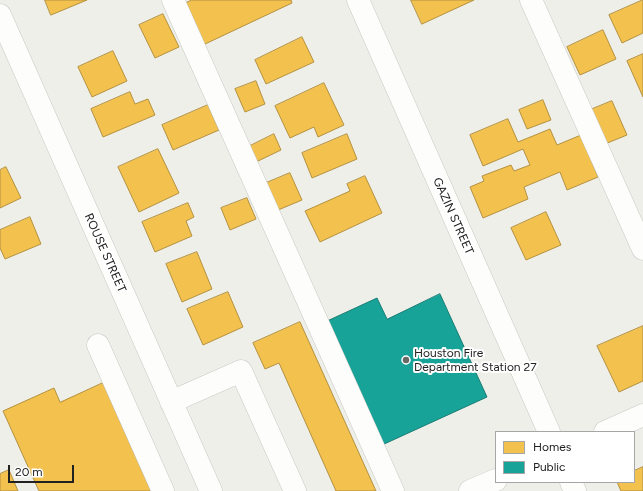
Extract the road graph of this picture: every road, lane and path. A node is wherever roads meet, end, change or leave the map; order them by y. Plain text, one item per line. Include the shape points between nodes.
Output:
1 (173, 0) edge
2 (358, 0) edge
3 (531, 0) edge
4 (0, 15) edge
5 (643, 249) edge
6 (98, 346) dead end
7 (171, 402) junction
8 (643, 415) edge
9 (548, 431) edge
10 (607, 431) edge
11 (495, 480) edge
12 (163, 491) edge
13 (211, 491) edge
14 (295, 491) edge
15 (392, 491) edge
16 (470, 491) edge

1 - 15 street
2 - 9 street, GAZIN STREET
3 - 5 street
4 - 7 street, ROUSE STREET
6 - 12 street
7 - 13 street, ROUSE STREET
7 - 14 street via 241,371
8 - 10 street
11 - 16 street

